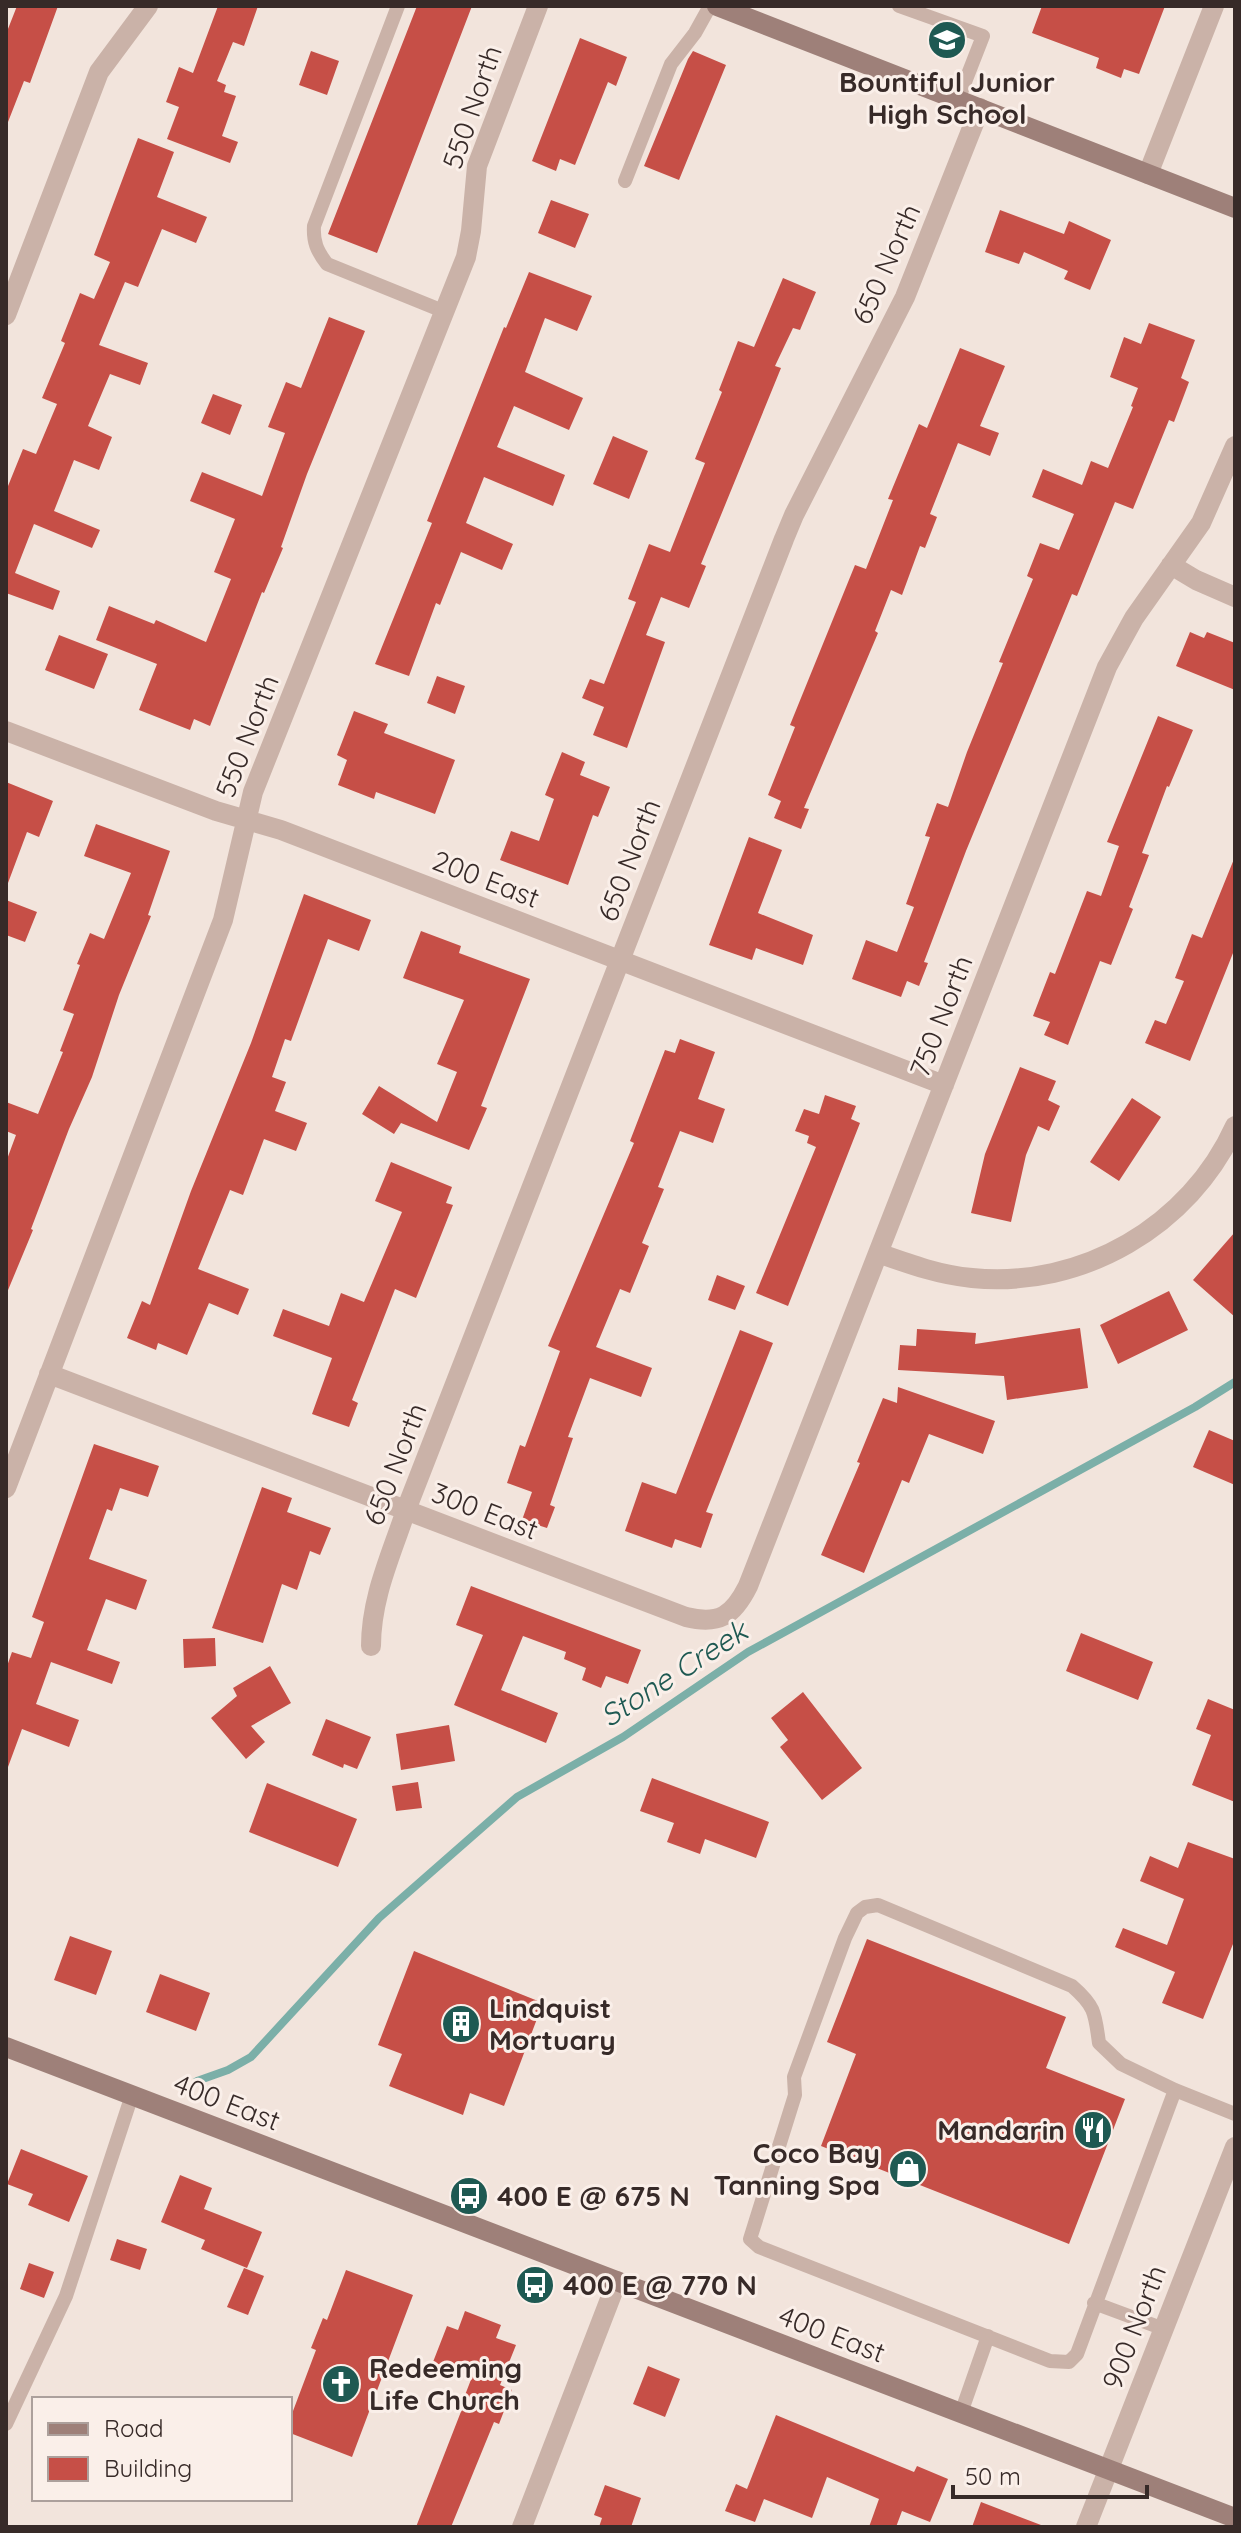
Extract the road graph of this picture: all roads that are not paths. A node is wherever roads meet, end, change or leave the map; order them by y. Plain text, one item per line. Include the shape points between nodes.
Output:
1 (148, 6) edge
2 (398, 6) edge
3 (538, 6) edge
4 (710, 6) edge
5 (717, 6) edge
6 (899, 6) edge
7 (1214, 6) edge
8 (958, 100) junction
9 (980, 108) junction
10 (1148, 174) junction
11 (625, 181) dead end
12 (1235, 208) edge
13 (443, 311) junction
14 (6, 315) edge
15 (1235, 446) edge
16 (1171, 565) junction
17 (1235, 597) edge
18 (6, 731) edge
19 (245, 820) junction
20 (620, 960) junction
21 (944, 1085) junction
22 (1235, 1126) edge
23 (878, 1253) junction
24 (49, 1374) junction
25 (6, 1488) edge
26 (406, 1510) junction
27 (723, 1617) joint
28 (371, 1646) dead end
29 (6, 2047) edge
30 (1175, 2090) junction
31 (132, 2095) junction
32 (1235, 2114) edge
33 (1233, 2159) edge
34 (617, 2281) junction
35 (1094, 2303) junction
36 (1164, 2329) junction
37 (988, 2336) junction
38 (961, 2413) junction
39 (6, 2424) edge
40 (1108, 2469) junction
41 (1235, 2518) edge
42 (522, 2527) edge
43 (1086, 2527) edge

1 - 14 street via 93,85
2 - 13 lane via 313,238 327,264
3 - 13 street, 550 North via 477,166 470,244
4 - 11 lane via 671,64
5 - 8 main road
6 - 8 lane via 983,36
7 - 10 street
8 - 9 main road
9 - 10 main road
9 - 20 street, 650 North via 905,297 794,515
10 - 12 main road
13 - 19 street, 550 North
15 - 16 street, 750 North via 1207,510
16 - 17 street
16 - 21 street, 750 North via 1107,667
18 - 19 street, 200 East
19 - 20 street, 200 East
19 - 24 street, 550 North via 223,920
20 - 21 street, 200 East
20 - 26 street, 650 North
21 - 23 street, 750 North
22 - 23 street via 1217,1160 1183,1203 1141,1236 1090,1262 1007,1280 941,1274
23 - 27 street, 750 North via 748,1586
24 - 25 street, 550 North
24 - 26 street, 300 East
26 - 27 street, 300 East via 686,1617
26 - 28 street, 650 North via 378,1589
29 - 31 main road, 400 East
30 - 32 lane
30 - 35 lane
30 - 37 lane via 1121,2064 1099,2043 1089,2001 1072,1986 878,1905 857,1913 794,2077 795,2095 750,2239 759,2247
31 - 34 main road, 400 East
31 - 39 lane via 66,2296
33 - 36 street, 900 North
34 - 38 main road, 400 East
34 - 42 street
35 - 36 lane
35 - 37 lane via 1077,2354 1069,2362 1050,2361
36 - 40 street, 900 North
37 - 38 lane
38 - 40 main road, 400 East
40 - 41 main road, 400 East
40 - 43 street, 900 North

